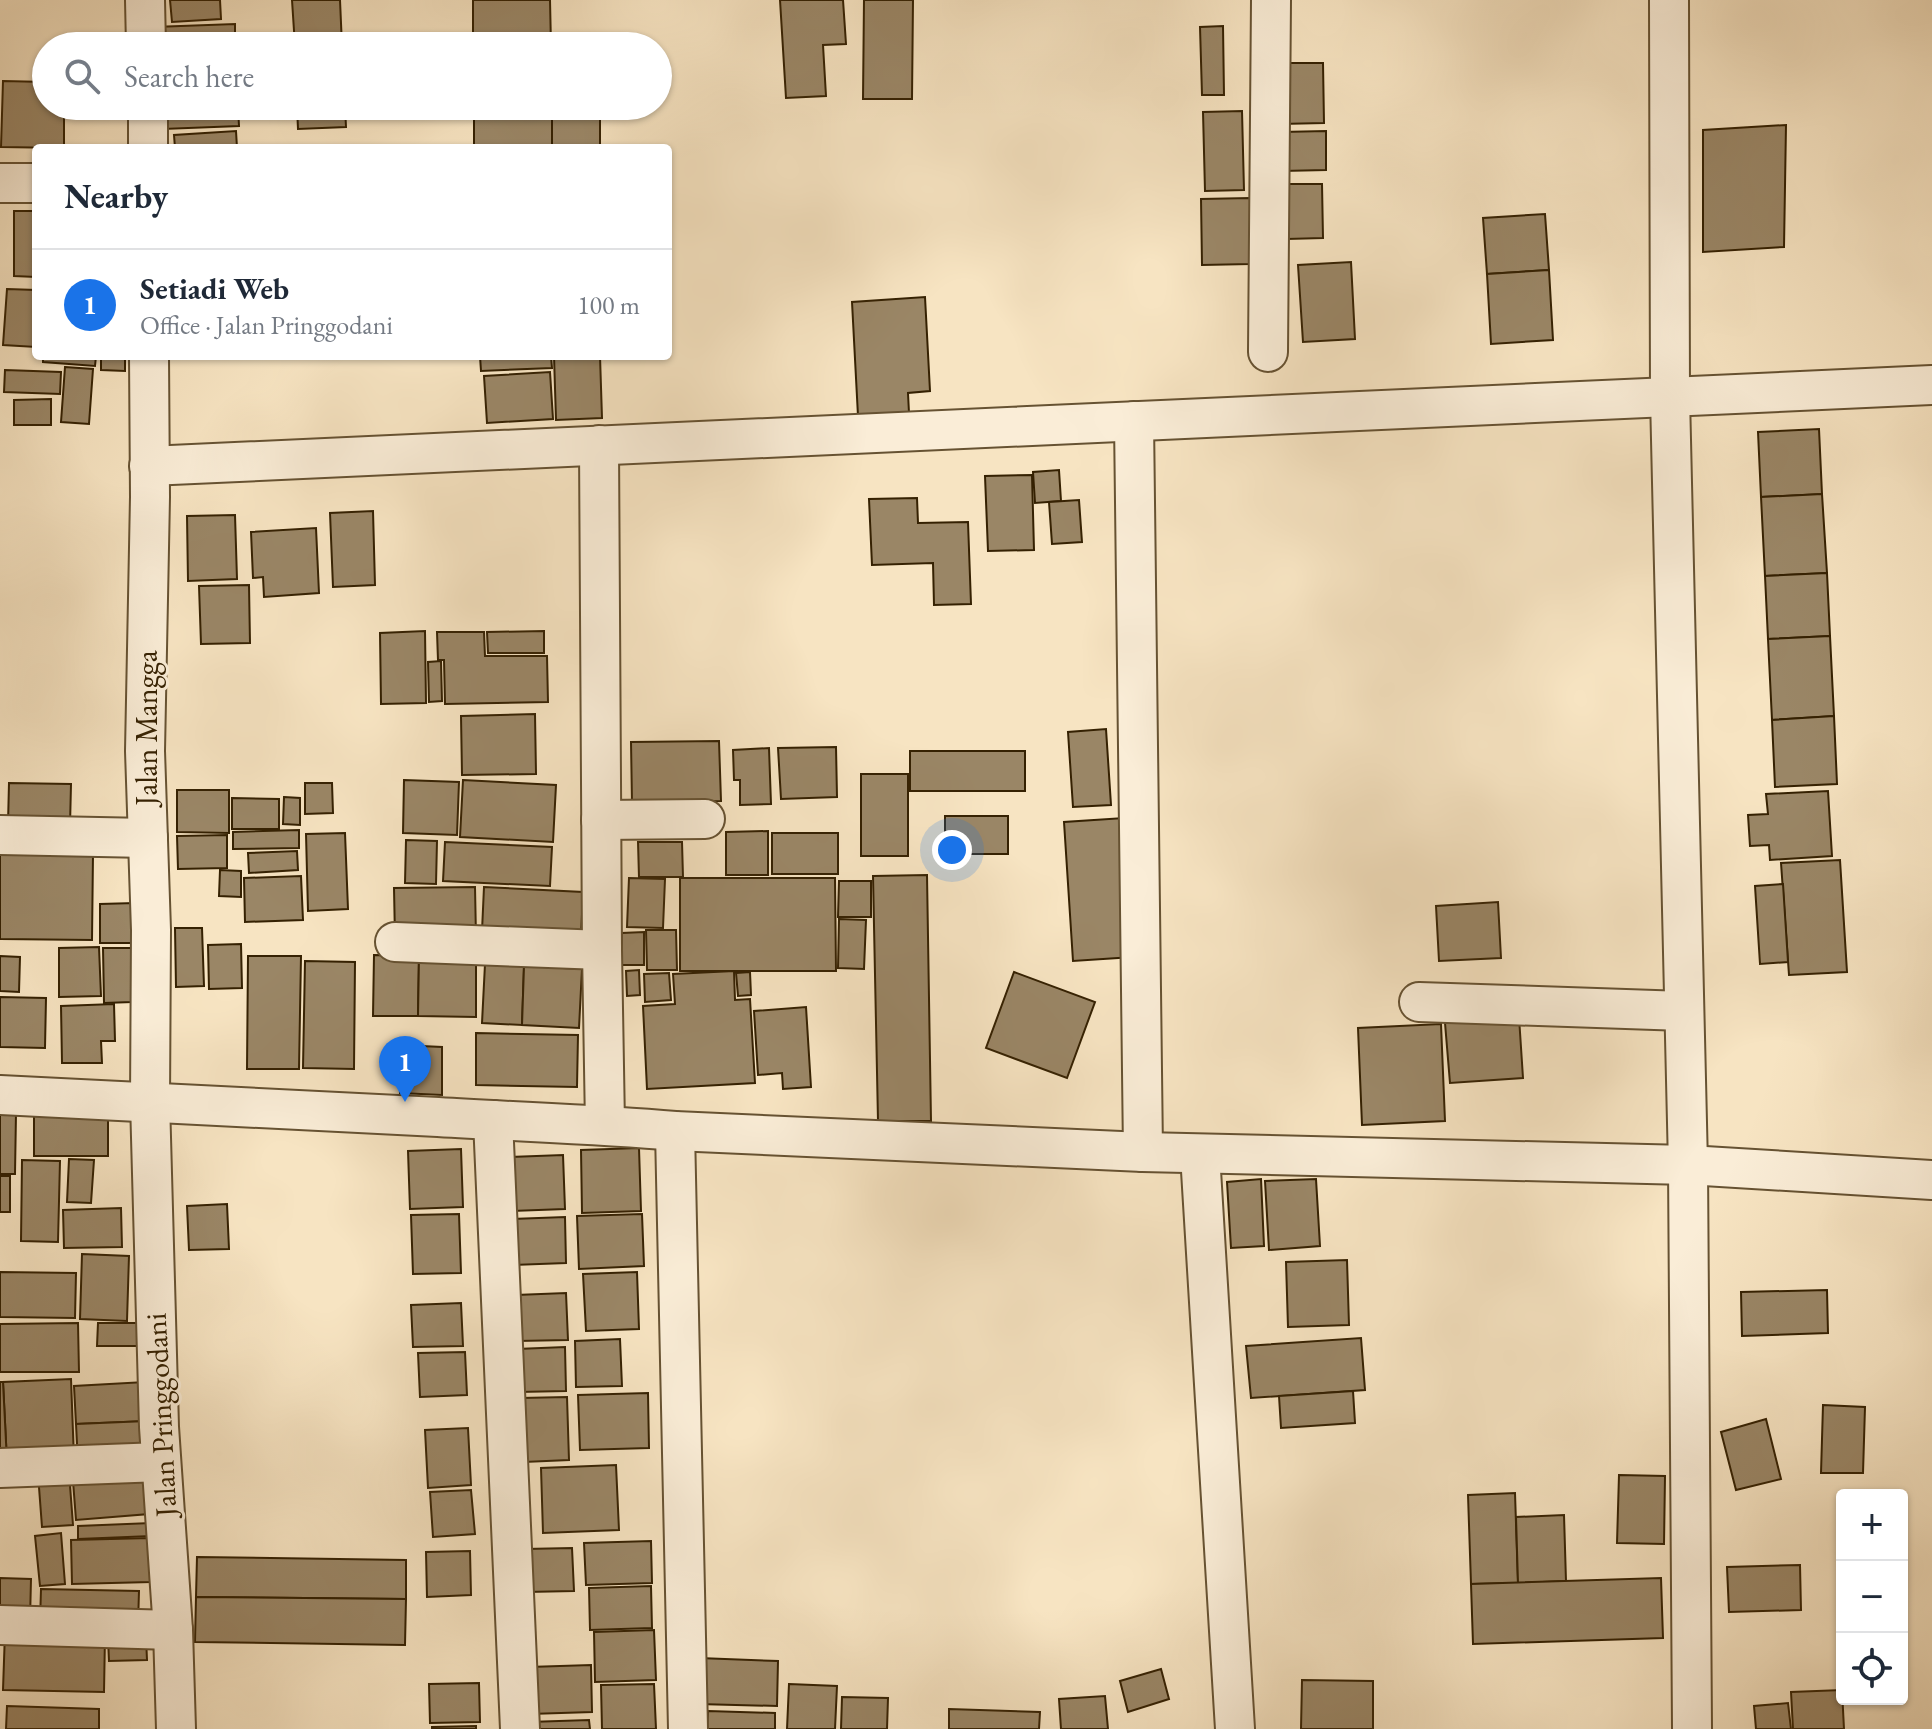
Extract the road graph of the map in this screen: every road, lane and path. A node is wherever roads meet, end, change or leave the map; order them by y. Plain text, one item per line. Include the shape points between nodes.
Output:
1 (145, 0) edge
2 (1271, 0) edge
3 (1669, 0) edge
4 (146, 32) edge
5 (148, 120) edge
6 (148, 144) edge
7 (0, 183) edge
8 (32, 183) edge
9 (1268, 352) dead end
10 (149, 360) edge
11 (1932, 385) edge
12 (1670, 397) junction
13 (1134, 421) junction
14 (599, 445) junction
15 (149, 466) junction
16 (705, 819) dead end
17 (601, 820) junction
18 (0, 835) edge
19 (148, 838) junction
20 (395, 942) dead end
21 (602, 950) junction
22 (1419, 1002) dead end
23 (1684, 1011) junction
24 (0, 1095) edge
25 (150, 1101) junction
26 (493, 1120) junction
27 (605, 1125) junction
28 (675, 1131) junction
29 (1143, 1152) junction
30 (1200, 1154) junction
31 (1688, 1165) junction
32 (1932, 1180) edge
33 (161, 1462) junction
34 (0, 1468) edge
35 (0, 1625) edge
36 (173, 1630) junction
37 (176, 1729) edge
38 (520, 1729) edge
39 (688, 1729) edge
40 (1235, 1729) edge
41 (1692, 1729) edge

1 - 4 street
2 - 9 street
3 - 12 street
5 - 6 street
7 - 8 street
10 - 15 street, Jalan Mangga
11 - 12 street
12 - 13 street
12 - 23 street
13 - 14 street
13 - 29 street
14 - 15 street
14 - 17 street
15 - 19 street, Jalan Mangga
16 - 17 street
17 - 21 street
18 - 19 street
19 - 25 street, Jalan Mangga
20 - 21 street
21 - 27 street
22 - 23 street
23 - 31 street
24 - 25 street
25 - 26 street
25 - 33 street, Jalan Pringgodani
26 - 27 street
26 - 38 street
27 - 28 street
28 - 29 street
28 - 39 street
29 - 30 street
30 - 31 street
30 - 40 street
31 - 32 street
31 - 41 street
33 - 34 street
33 - 36 street, Jalan Pringgodani
35 - 36 street
36 - 37 street, Jalan Pringgodani

